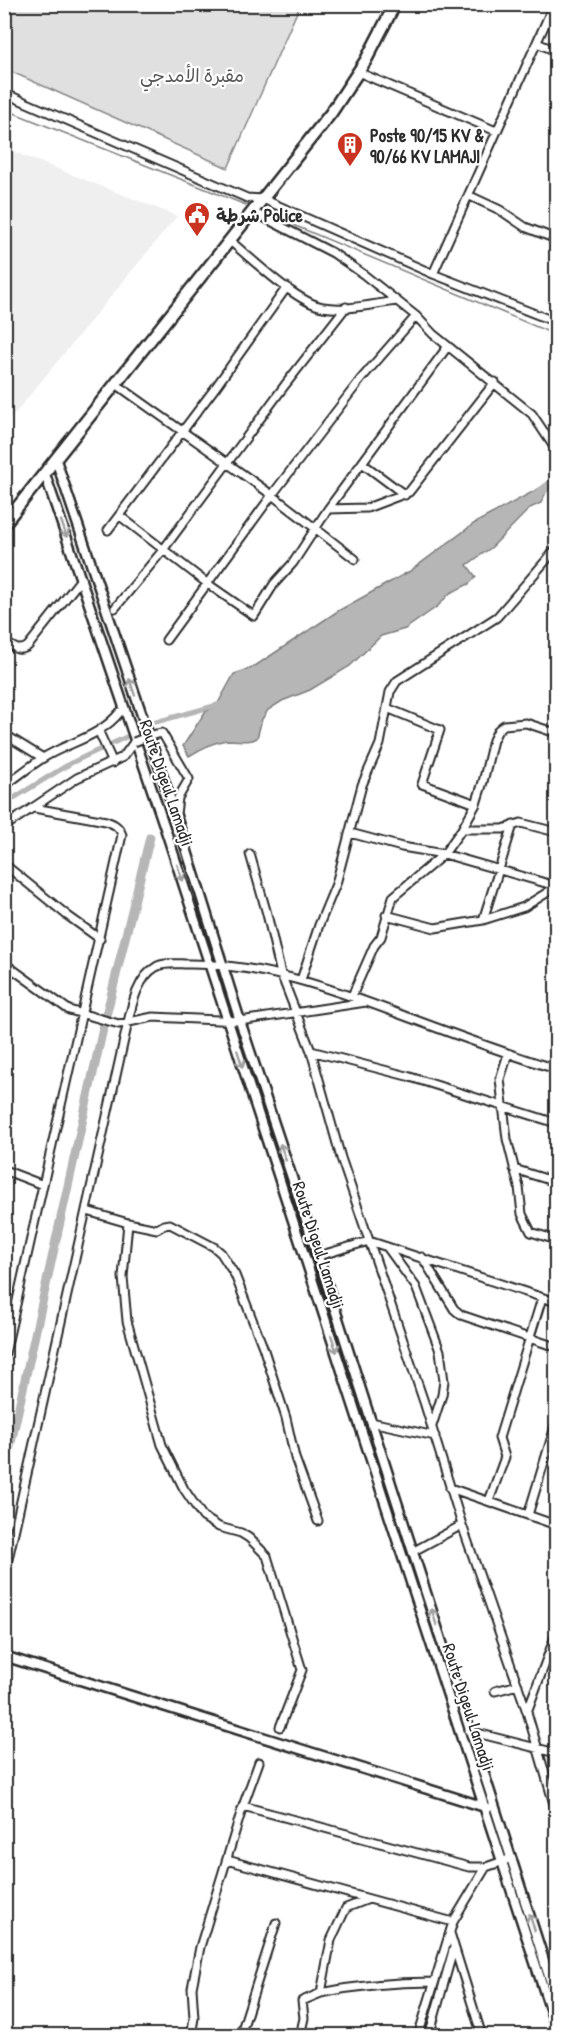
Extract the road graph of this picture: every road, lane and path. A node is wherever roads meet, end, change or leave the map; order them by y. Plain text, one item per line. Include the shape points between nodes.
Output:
1 (395, 4) edge
2 (554, 4) edge
3 (537, 43) junction
4 (556, 51) edge
5 (357, 72) junction
6 (4, 93) edge
7 (496, 131) junction
8 (470, 195) junction
9 (263, 200) junction
10 (253, 212) junction
11 (229, 240) junction
12 (556, 240) edge
13 (433, 274) junction
14 (287, 287) junction
15 (397, 301) junction
16 (346, 308) junction
17 (416, 316) junction
18 (556, 322) edge
19 (448, 346) junction
20 (495, 382) junction
21 (117, 384) junction
22 (182, 431) junction
23 (556, 450) edge
24 (56, 460) junction
25 (362, 463) junction
26 (227, 464) junction
27 (45, 474) junction
28 (272, 495) junction
29 (405, 495) junction
30 (328, 509) junction
31 (120, 516) junction
32 (4, 524) edge
33 (315, 528) junction
34 (108, 530) dead end
35 (556, 549) edge
36 (163, 550) junction
37 (355, 559) dead end
38 (81, 579) junction
39 (208, 584) junction
40 (115, 608) dead end
41 (166, 640) dead end
42 (4, 641) edge
43 (387, 708) junction
44 (120, 712) dead end
45 (99, 732) junction
46 (556, 733) edge
47 (4, 734) edge
48 (43, 758) junction
49 (113, 763) junction
50 (4, 786) edge
51 (476, 804) junction
52 (34, 808) junction
53 (176, 816) junction
54 (513, 825) junction
55 (4, 827) edge
56 (462, 829) junction
57 (556, 832) edge
58 (350, 833) junction
59 (250, 854) dead end
60 (444, 854) junction
61 (4, 864) edge
62 (500, 870) junction
63 (556, 887) edge
64 (386, 915) junction
65 (483, 920) junction
66 (100, 939) junction
67 (4, 963) edge
68 (210, 964) junction
69 (222, 964) junction
70 (281, 974) junction
71 (301, 980) junction
72 (352, 996) junction
73 (368, 1002) junction
74 (298, 1014) junction
75 (82, 1015) junction
76 (228, 1021) junction
77 (128, 1022) junction
78 (240, 1022) junction
79 (311, 1051) junction
80 (508, 1054) junction
81 (556, 1069) edge
82 (503, 1107) junction
83 (556, 1123) edge
84 (514, 1169) junction
85 (4, 1170) edge
86 (556, 1182) edge
87 (42, 1185) junction
88 (87, 1211) junction
89 (128, 1223) junction
90 (556, 1240) edge
91 (369, 1241) junction
92 (387, 1247) junction
93 (318, 1256) junction
94 (422, 1257) junction
95 (542, 1298) junction
96 (556, 1302) edge
97 (530, 1338) junction
98 (556, 1347) edge
99 (4, 1358) edge
100 (371, 1422) junction
101 (556, 1423) edge
102 (432, 1427) junction
103 (435, 1436) junction
104 (450, 1488) junction
105 (489, 1501) junction
106 (528, 1515) junction
107 (318, 1521) dead end
108 (462, 1525) junction
109 (556, 1525) edge
110 (414, 1551) junction
111 (4, 1577) edge
112 (556, 1634) edge
113 (4, 1656) edge
114 (518, 1685) junction
115 (495, 1691) dead end
116 (527, 1712) junction
117 (280, 1727) dead end
118 (470, 1731) junction
119 (536, 1746) junction
120 (556, 1753) edge
121 (260, 1762) dead end
122 (243, 1806) junction
123 (485, 1807) junction
124 (497, 1811) junction
125 (556, 1811) edge
126 (512, 1858) junction
127 (227, 1860) junction
128 (502, 1862) junction
129 (486, 1867) junction
130 (369, 1899) junction
131 (453, 1922) junction
132 (276, 1923) dead end
133 (450, 1933) junction
134 (454, 1947) junction
135 (434, 1982) junction
136 (321, 1993) junction
137 (556, 1998) edge
138 (556, 2027) edge
139 (191, 2036) edge
140 (240, 2036) edge
141 (300, 2036) edge
142 (418, 2036) edge
143 (429, 2036) edge
144 (482, 2036) edge

1 - 5 highway
2 - 3 street
3 - 4 street
3 - 7 street
5 - 7 street
5 - 9 highway via 331,113
6 - 9 street via 246,198
7 - 8 street
8 - 12 street
8 - 13 street
9 - 10 highway
9 - 13 street
10 - 11 highway
10 - 15 street via 333,253
11 - 14 street
11 - 21 highway
13 - 18 street
14 - 16 street via 313,304
14 - 22 street
15 - 16 street
15 - 17 street
16 - 26 street
17 - 19 street
17 - 28 street via 361,379
19 - 20 street
19 - 25 street
20 - 23 street via 534,416
20 - 29 street
21 - 22 street
21 - 24 highway
22 - 26 street
22 - 31 street
24 - 27 highway
53 -> 24 main road, Route Digeul Lamadji
25 - 29 street
25 - 30 street
26 - 28 street
26 - 36 street
27 - 32 highway
27 -> 38 main road, Route Digeul Lamadji
28 - 33 street
28 - 39 street
29 - 30 street via 367,508
30 - 33 street
31 - 34 street
31 - 36 street
33 - 37 street
33 - 39 street via 254,616
35 - 43 street via 497,617 397,681
36 - 39 street
36 - 40 street
38 - 42 street via 24,650
38 -> 68 main road, Route Digeul Lamadji
39 - 41 street
43 - 51 street via 440,730 422,784
43 - 58 street via 380,744 362,785
44 - 45 street
45 - 48 street
45 - 49 street
46 - 51 street via 526,723 501,727 493,740
47 - 48 street
48 - 50 street
49 - 52 street via 77,778
49 - 53 street, bridge via 134,742 162,733 189,779 178,798
51 - 56 street
52 - 55 street
52 - 66 street via 93,817 120,829 122,843
53 - 69 main road, Route Digeul Lamadji
54 - 56 street via 503,829
54 - 57 street via 521,823
54 - 62 street
56 - 60 street
58 - 60 street
58 - 71 street
59 - 70 street
60 - 62 street
60 - 64 street via 393,897
61 - 66 street
62 - 63 street
62 - 65 street
63 - 65 street via 524,908
64 - 65 street via 435,928
64 - 72 street via 381,937
66 - 75 street
67 - 75 street via 53,1000
68 - 69 street
68 - 76 main road, Route Digeul Lamadji
68 - 77 street via 158,965 142,983
69 - 70 street
69 - 78 main road, Route Digeul Lamadji
70 - 71 street
70 - 74 street
71 - 72 street
72 - 73 street
73 - 74 street
73 - 80 street
74 - 78 street
74 - 79 street
75 - 77 street via 111,1023
75 - 87 street
76 - 77 street via 153,1017
76 - 78 street
76 -> 123 main road, Route Digeul Lamadji
77 - 88 street
93 -> 78 main road, Route Digeul Lamadji
79 - 82 street
79 - 91 street
80 - 81 street
80 - 82 street via 500,1079
82 - 83 street
82 - 84 street
84 - 86 street
84 - 90 street via 528,1228
85 - 87 street
87 - 99 street
88 - 89 street
88 - 111 street
89 - 107 street via 157,1229 170,1224 214,1247 229,1264 260,1337
89 - 117 street via 123,1277 127,1321 162,1445 184,1490 203,1517 219,1527 241,1533 267,1556 302,1670
91 - 92 street
91 - 93 street
91 - 102 street
92 - 94 street
92 - 102 street via 416,1287 440,1351 444,1382
93 - 100 main road, Route Digeul Lamadji
94 - 95 street
94 - 97 street via 461,1315
95 - 96 street
95 - 97 street
97 - 98 street
97 - 105 street via 499,1435 505,1457
100 - 103 street
100 - 110 main road, Route Digeul Lamadji
101 - 106 street
102 - 103 street
103 - 104 street
104 - 105 street
104 - 108 street
105 - 106 street
106 - 109 street
108 - 110 street
108 - 114 street
118 -> 110 main road, Route Digeul Lamadji
112 - 116 street
113 - 123 main road
114 - 115 street
114 - 116 street
116 - 119 street
118 - 119 street
118 - 124 main road, Route Digeul Lamadji
119 - 120 street
119 - 125 street
121 - 122 street
122 - 127 street
122 - 129 street via 469,1867
123 - 124 main road
123 - 128 main road, Route Digeul Lamadji
124 - 126 main road, Route Digeul Lamadji
126 - 128 street
137 -> 126 main road, Route Digeul Lamadji
127 - 130 street
127 - 139 street via 198,1957 192,1988
128 - 129 street
128 - 138 main road, Route Digeul Lamadji
129 - 131 street
130 - 131 street
130 - 136 street via 346,1908 331,1940
131 - 133 street
132 - 140 street
133 - 134 street
133 - 135 street
134 - 143 street
134 - 144 street
135 - 136 street via 393,1982
135 - 142 street
136 - 141 street via 302,2001

